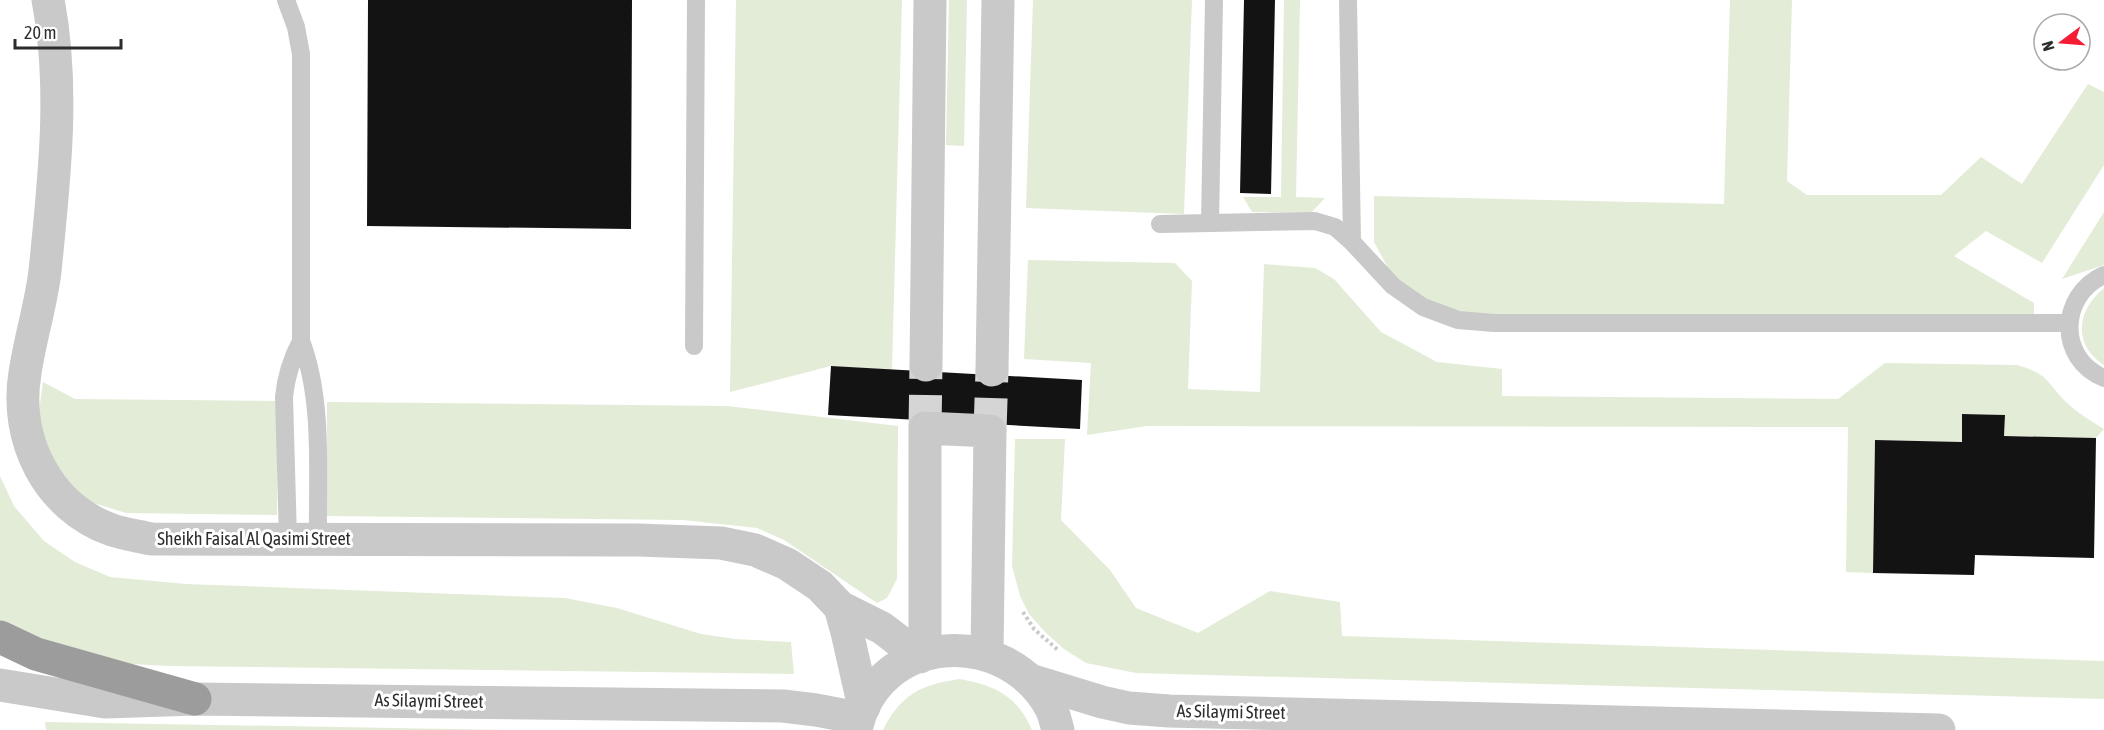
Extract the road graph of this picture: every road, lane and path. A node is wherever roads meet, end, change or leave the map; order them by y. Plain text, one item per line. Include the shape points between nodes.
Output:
1 (48, 0) edge
2 (286, 0) edge
3 (696, 0) edge
4 (930, 0) edge
5 (998, 0) edge
6 (1214, 0) edge
7 (1348, 0) edge
8 (1210, 223) junction
9 (1160, 224) dead end
10 (1352, 242) junction
11 (2104, 275) edge
12 (2069, 323) junction
13 (301, 341) junction
14 (694, 346) dead end
15 (927, 365) tunnel mouth
16 (992, 370) tunnel mouth
17 (2104, 378) edge
18 (303, 539) junction
19 (840, 608) junction
20 (1020, 608) dead end
21 (0, 637) edge
22 (987, 654) junction
23 (922, 656) junction
24 (1066, 656) dead end
25 (1030, 680) junction
26 (0, 685) edge
27 (195, 699) junction
28 (859, 719) edge
29 (1058, 730) edge
30 (1939, 730) edge

1 - 18 street, Sheikh Faisal Al Qasimi Street via 54,31 57,94 51,204 44,277 24,376 23,415 30,448 42,476 81,514 111,530 151,538
2 - 13 lane via 301,54
3 - 14 lane
4 - 15 street
5 - 16 street
6 - 8 lane
7 - 10 lane
8 - 9 lane
8 - 10 lane via 1315,221 1335,227
10 - 12 lane via 1393,286 1423,307 1458,320
11 - 12 lane via 2082,291
12 - 17 lane via 2076,353 2085,366
13 - 18 lane via 316,399
13 - 18 lane via 286,376 284,397
18 - 19 street, Sheikh Faisal Al Qasimi Street via 721,543 755,550 787,564 820,586
19 - 23 street, Sheikh Faisal Al Qasimi Street via 882,628
19 - 28 street, Sheikh Faisal Al Qasimi Street via 849,640
20 - 24 path via 1034,629
21 - 27 highway via 36,654
22 - 23 street via 945,650
22 - 23 street via 990,431 925,428
22 - 25 street via 1010,664
23 - 28 street via 888,675 873,691
25 - 29 street via 1052,709
25 - 30 street, As Silaymi Street via 1128,708 1169,711
26 - 27 street, As Silaymi Street via 105,702
27 - 28 street, As Silaymi Street via 783,706

